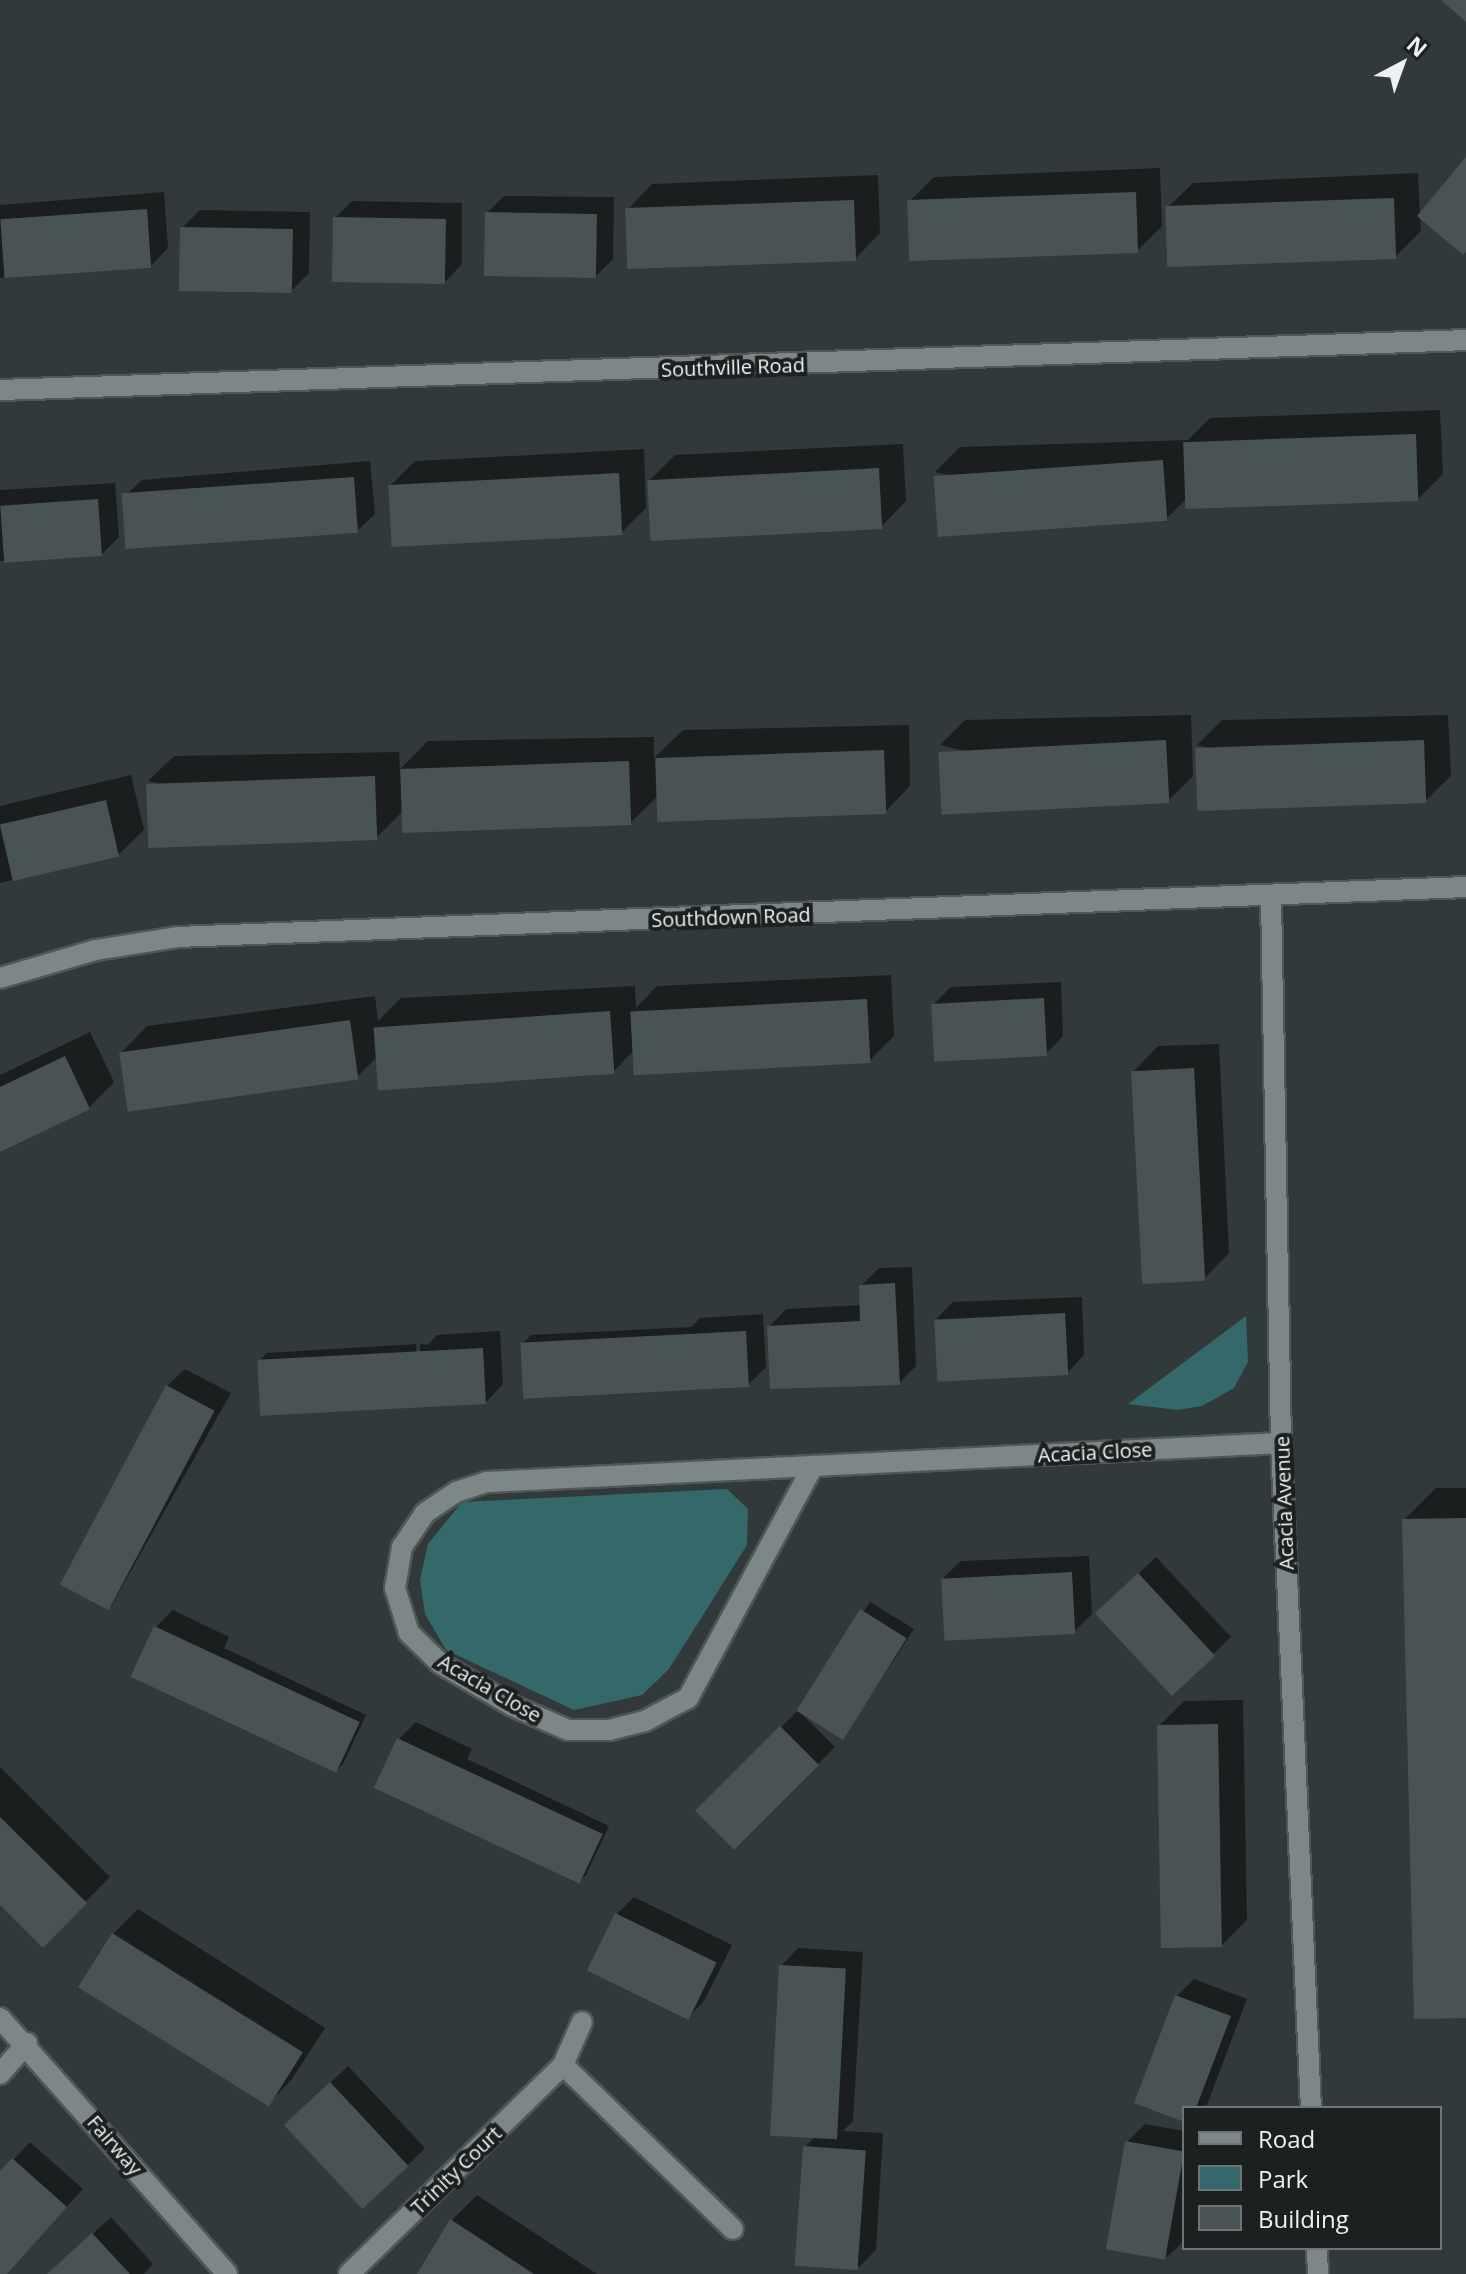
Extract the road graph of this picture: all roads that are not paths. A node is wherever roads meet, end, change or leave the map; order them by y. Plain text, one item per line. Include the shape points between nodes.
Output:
1 (1466, 340) edge
2 (0, 390) edge
3 (1466, 887) edge
4 (1271, 897) junction
5 (0, 978) edge
6 (1281, 1443) junction
7 (813, 1466) junction
8 (0, 2018) edge
9 (582, 2022) dead end
10 (27, 2043) junction
11 (563, 2065) junction
12 (0, 2074) edge
13 (1311, 2106) edge
14 (733, 2229) dead end
15 (1317, 2250) edge
16 (227, 2274) edge
17 (349, 2274) edge
18 (1318, 2274) edge

1 - 2 street, Southville Road
3 - 4 street, Southdown Road
4 - 5 street, Southdown Road via 177,937 96,950
4 - 6 street, Acacia Avenue
6 - 7 street, Acacia Close
6 - 13 street, Acacia Avenue
7 - 7 street, Acacia Close via 487,1482 456,1492 425,1513 402,1547 395,1588 409,1633 441,1664 513,1706 568,1730 610,1730 645,1721 688,1698
8 - 10 street, Fairway
9 - 11 street, Trinity Court
10 - 12 street
10 - 16 street, Fairway
11 - 14 street
11 - 17 street, Trinity Court
15 - 18 street

